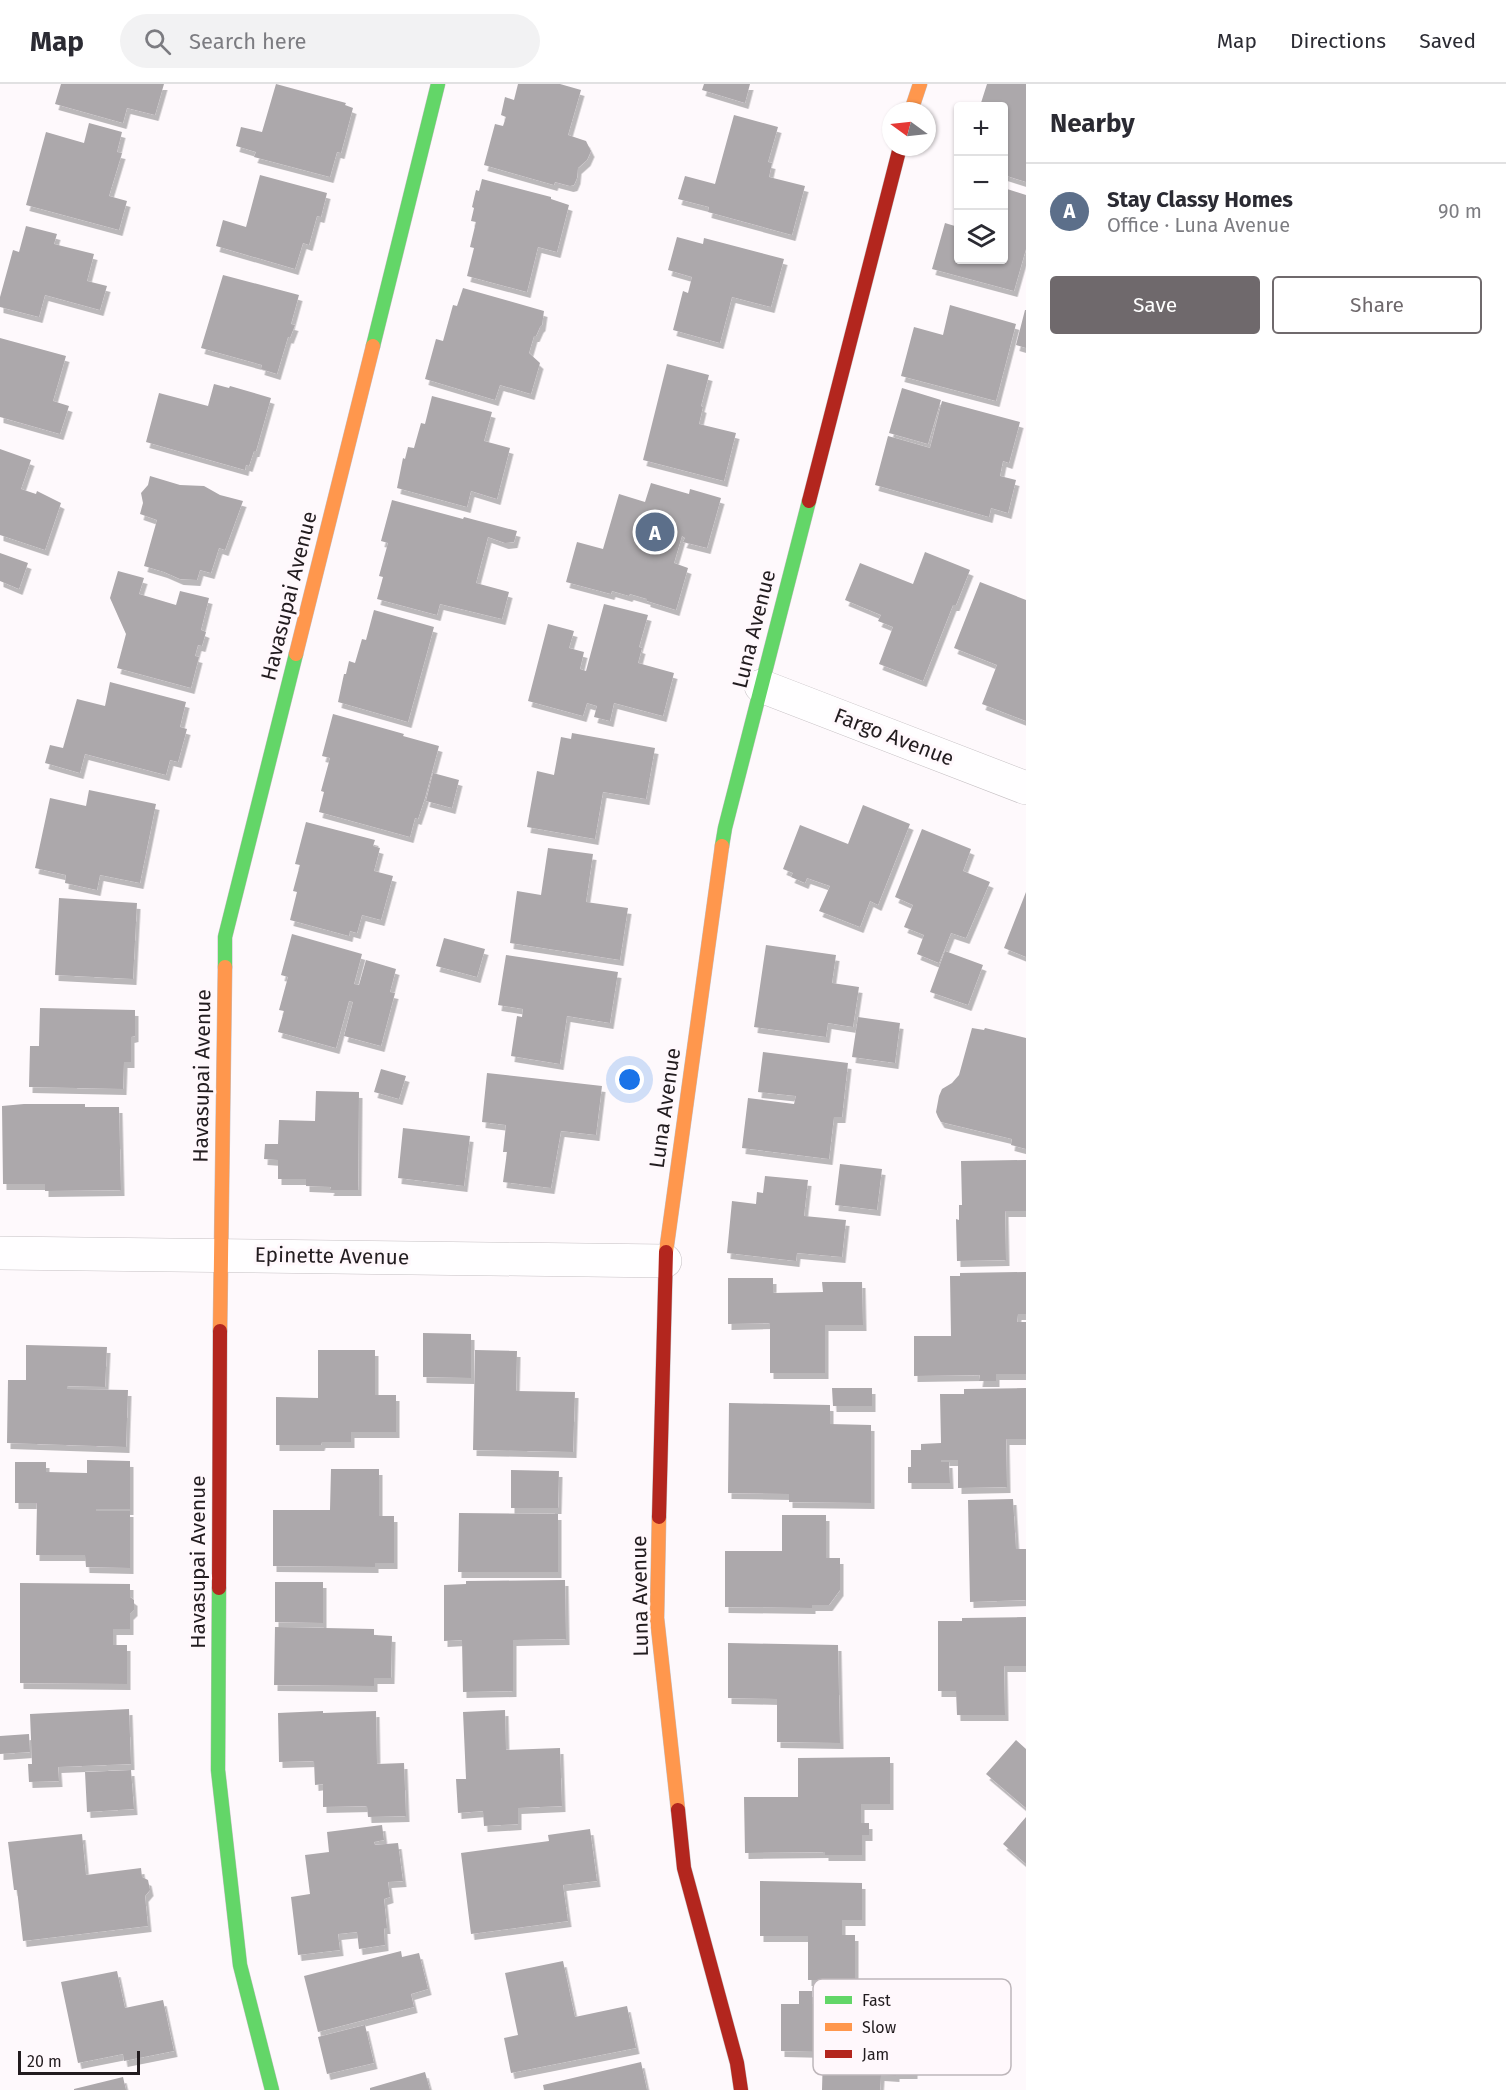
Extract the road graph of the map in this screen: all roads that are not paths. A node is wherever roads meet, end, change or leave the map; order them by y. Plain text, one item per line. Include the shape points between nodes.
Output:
1 (438, 84) edge
2 (920, 84) edge
3 (914, 102) edge
4 (898, 156) edge
5 (761, 686) junction
6 (1026, 788) edge
7 (0, 1253) edge
8 (220, 1255) junction
9 (665, 1262) junction
10 (272, 2090) edge
11 (741, 2090) edge

1 - 8 street, Havasupai Avenue via 225,937
2 - 3 street
4 - 5 street, Luna Avenue
5 - 6 street, Fargo Avenue
5 - 9 street, Luna Avenue via 725,828
7 - 8 street, Epinette Avenue
8 - 9 street, Epinette Avenue
8 - 10 street, Havasupai Avenue via 218,1770 240,1965
9 - 11 street, Luna Avenue via 657,1618 684,1868

